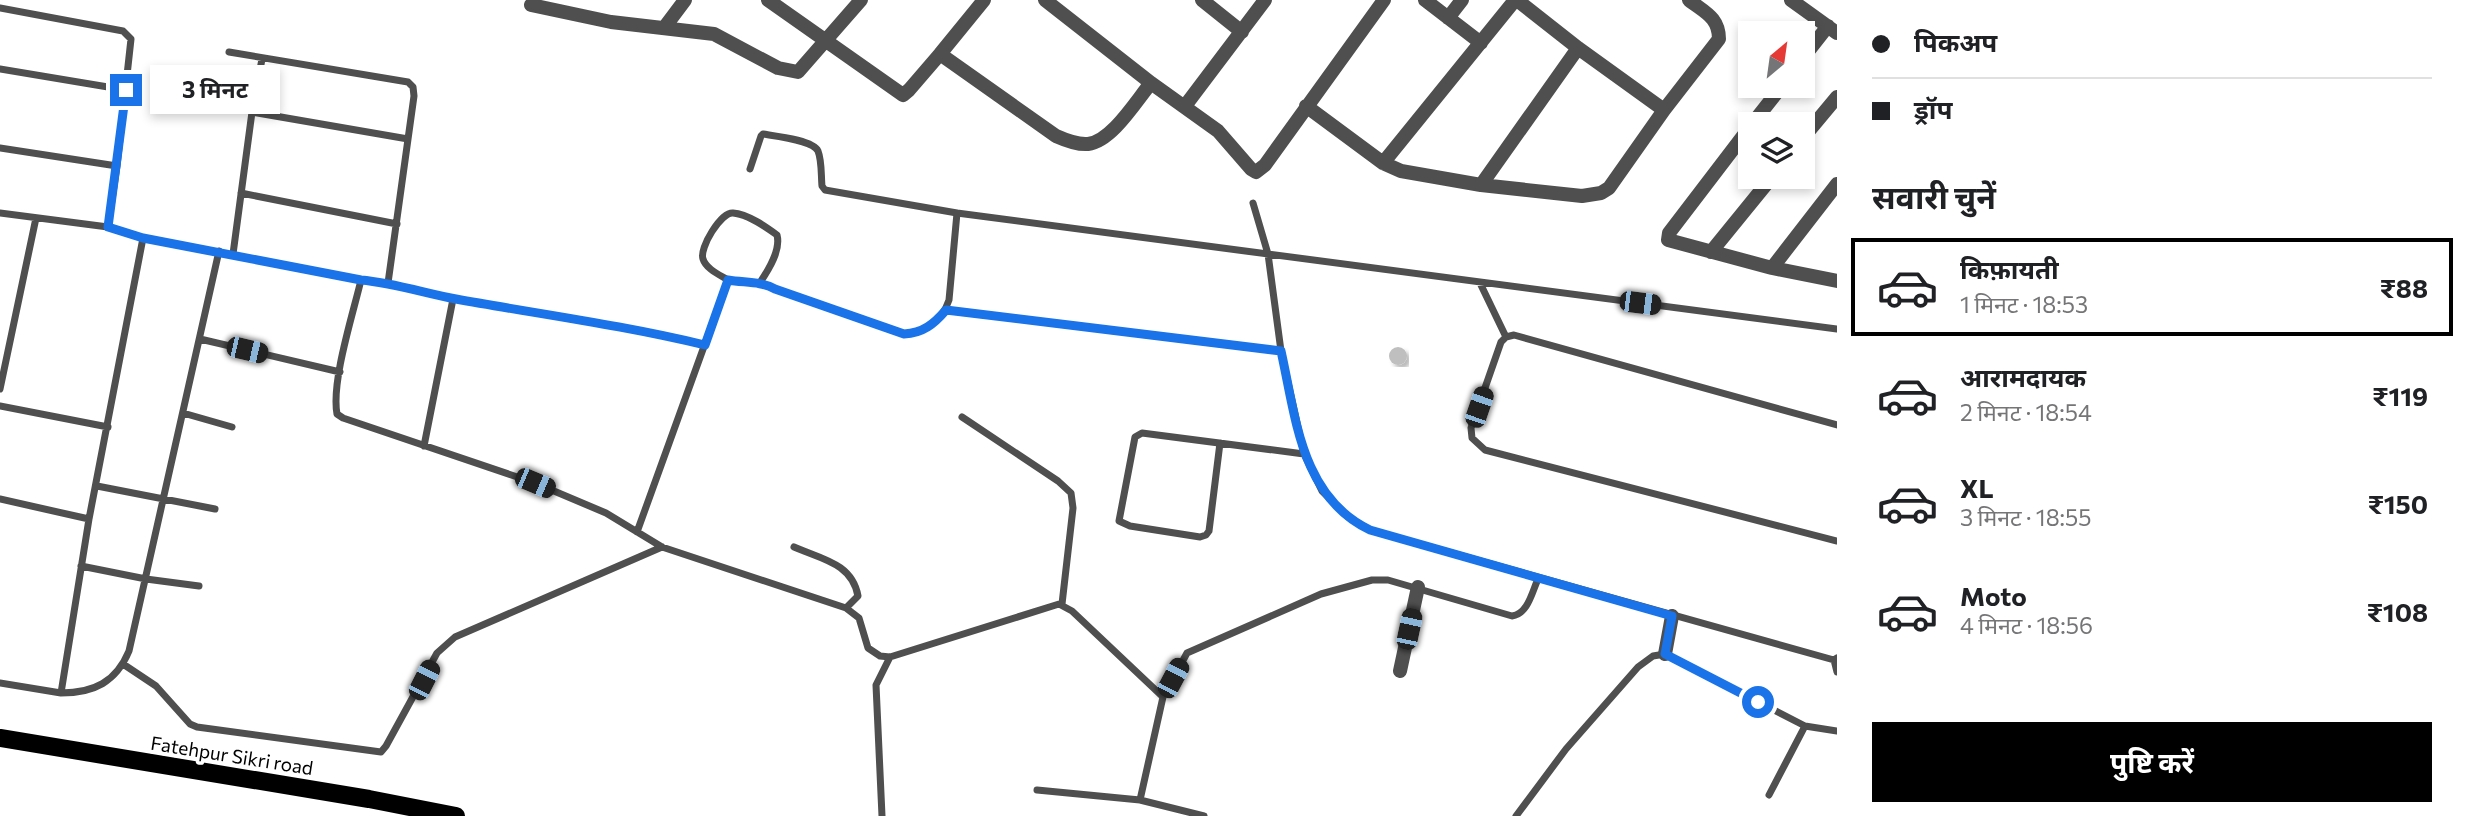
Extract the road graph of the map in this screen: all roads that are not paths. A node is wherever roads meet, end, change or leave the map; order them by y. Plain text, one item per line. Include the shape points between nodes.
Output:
1 (685, 0) edge
2 (768, 0) edge
3 (861, 0) edge
4 (984, 0) edge
5 (1202, 0) edge
6 (1265, 0) edge
7 (1384, 0) edge
8 (1424, 0) edge
9 (1462, 0) edge
10 (1516, 0) edge
11 (1689, 0) edge
12 (1791, 0) edge
13 (1048, 1) edge
14 (531, 5) dead end
15 (0, 8) edge
16 (1448, 18) junction
17 (664, 28) junction
18 (1832, 29) edge
19 (1242, 32) junction
20 (826, 42) junction
21 (1480, 43) junction
22 (1815, 46) edge
23 (1578, 48) junction
24 (229, 52) dead end
25 (940, 54) junction
26 (262, 59) junction
27 (0, 69) edge
28 (1151, 83) junction
29 (126, 90) junction
30 (1837, 97) edge
31 (1773, 98) edge
32 (1185, 106) junction
33 (1306, 106) junction
34 (1664, 110) junction
35 (252, 112) junction
36 (1762, 112) edge
37 (1815, 123) edge
38 (408, 139) junction
39 (1738, 143) edge
40 (0, 148) edge
41 (1383, 163) junction
42 (117, 166) junction
43 (750, 169) dead end
44 (1481, 184) junction
45 (1837, 184) edge
46 (1762, 189) edge
47 (241, 193) junction
48 (1253, 203) dead end
49 (957, 212) junction
50 (0, 213) edge
51 (36, 218) junction
52 (397, 224) junction
53 (108, 227) junction
54 (143, 238) junction
55 (219, 251) junction
56 (1711, 253) junction
57 (233, 254) junction
58 (1268, 254) junction
59 (1772, 268) junction
60 (361, 280) junction
61 (728, 280) junction
62 (761, 281) junction
63 (1837, 282) edge
64 (387, 283) junction
65 (1480, 283) junction
66 (453, 299) junction
67 (946, 310) junction
68 (1837, 329) edge
69 (1506, 337) junction
70 (200, 339) junction
71 (705, 345) junction
72 (1281, 351) junction
73 (340, 372) junction
74 (0, 389) edge
75 (0, 406) edge
76 (183, 413) junction
77 (962, 417) dead end
78 (1837, 425) edge
79 (232, 427) dead end
80 (108, 428) junction
81 (1220, 443) junction
82 (424, 446) junction
83 (1304, 454) junction
84 (97, 486) junction
85 (163, 498) junction
86 (0, 499) edge
87 (215, 509) dead end
88 (89, 519) junction
89 (637, 532) junction
90 (1837, 541) edge
91 (662, 547) junction
92 (794, 547) dead end
93 (81, 566) junction
94 (146, 579) junction
95 (1538, 579) junction
96 (199, 586) dead end
97 (1418, 587) junction
98 (1062, 604) junction
99 (846, 608) junction
100 (1672, 616) junction
101 (1665, 654) junction
102 (890, 657) junction
103 (1836, 659) edge
104 (123, 664) junction
105 (1400, 671) dead end
106 (1837, 672) edge
107 (0, 683) edge
108 (61, 693) junction
109 (1163, 696) junction
110 (1805, 726) junction
111 (1837, 731) edge
112 (0, 738) edge
113 (1037, 790) dead end
114 (1769, 795) dead end
115 (1140, 800) junction
116 (456, 816) edge
117 (882, 816) edge
118 (1204, 816) edge
119 (1516, 816) edge

1 - 17 street
2 - 20 street
3 - 20 street
4 - 25 street
5 - 19 street
6 - 19 street
7 - 33 street
8 - 16 street
9 - 16 street
10 - 21 street
10 - 23 street
11 - 34 street via 1714,20 1719,39
12 - 18 street
13 - 28 street
14 - 17 street
15 - 29 lane via 128,34
16 - 21 street
17 - 20 street via 722,36 791,73 798,72
18 - 22 street
19 - 32 street
20 - 25 street via 903,95
21 - 41 street
23 - 34 street
23 - 44 street
24 - 26 lane
25 - 28 street via 1056,136 1087,144 1110,133
26 - 35 lane
26 - 38 lane via 408,82 414,96
27 - 29 lane
28 - 32 street
29 - 42 lane
30 - 37 street
31 - 36 street
32 - 33 street via 1218,131 1256,172
33 - 41 street
34 - 44 street via 1601,193 1582,196
35 - 38 lane
35 - 47 lane
38 - 52 lane
39 - 56 street via 1667,236 1674,243
40 - 42 lane
41 - 44 street via 1401,171
42 - 53 lane
43 - 49 lane via 763,134 807,143 816,148 825,190
45 - 59 street
46 - 56 street
47 - 52 lane
47 - 57 lane
48 - 58 lane
49 - 58 lane
49 - 67 lane
50 - 51 lane
51 - 53 lane
51 - 74 lane
52 - 64 lane
53 - 54 lane
54 - 55 lane
54 - 80 lane
55 - 57 lane
55 - 70 lane
56 - 59 street
57 - 60 lane
58 - 65 lane
58 - 72 lane
59 - 63 street
60 - 64 lane
60 - 73 lane
61 - 62 lane
61 - 62 lane via 701,256 722,216 730,213 777,235 779,243
61 - 71 lane
62 - 67 lane via 904,334 927,329
64 - 66 lane
65 - 68 lane
65 - 69 lane
66 - 71 lane via 639,329
66 - 82 lane
67 - 72 lane
69 - 78 lane via 1514,335
69 - 90 lane via 1471,428 1472,438 1485,450
70 - 73 lane
70 - 76 lane
71 - 89 lane
72 - 83 lane
73 - 82 lane via 337,414
75 - 80 lane
76 - 79 lane
76 - 85 lane
77 - 98 lane via 1071,493
80 - 84 lane
81 - 81 lane via 1139,433 1119,521 1206,535
81 - 83 lane
82 - 89 lane via 535,483 606,513
83 - 95 lane via 1322,491 1359,525
84 - 85 lane
84 - 88 lane
85 - 87 lane
85 - 94 lane
86 - 88 lane
88 - 93 lane
89 - 91 lane
91 - 99 lane
91 - 104 lane via 454,637 437,653 381,752 197,727 156,686
92 - 99 lane via 850,575 858,596
93 - 94 lane
93 - 108 lane
94 - 96 lane
94 - 104 lane
95 - 97 lane via 1525,609 1512,616
95 - 100 lane
97 - 105 street
97 - 109 lane via 1372,580 1297,604 1187,653
98 - 102 lane
98 - 109 lane
99 - 102 lane via 859,618 868,648
100 - 101 street
100 - 103 lane
101 - 110 lane
101 - 119 lane via 1638,667 1566,748
102 - 117 lane via 876,685
103 - 106 lane
104 - 108 lane via 96,688
107 - 108 lane
109 - 115 lane
110 - 111 lane
110 - 114 lane
112 - 116 main road, Fatehpur Sikri road
113 - 115 lane
115 - 118 lane

